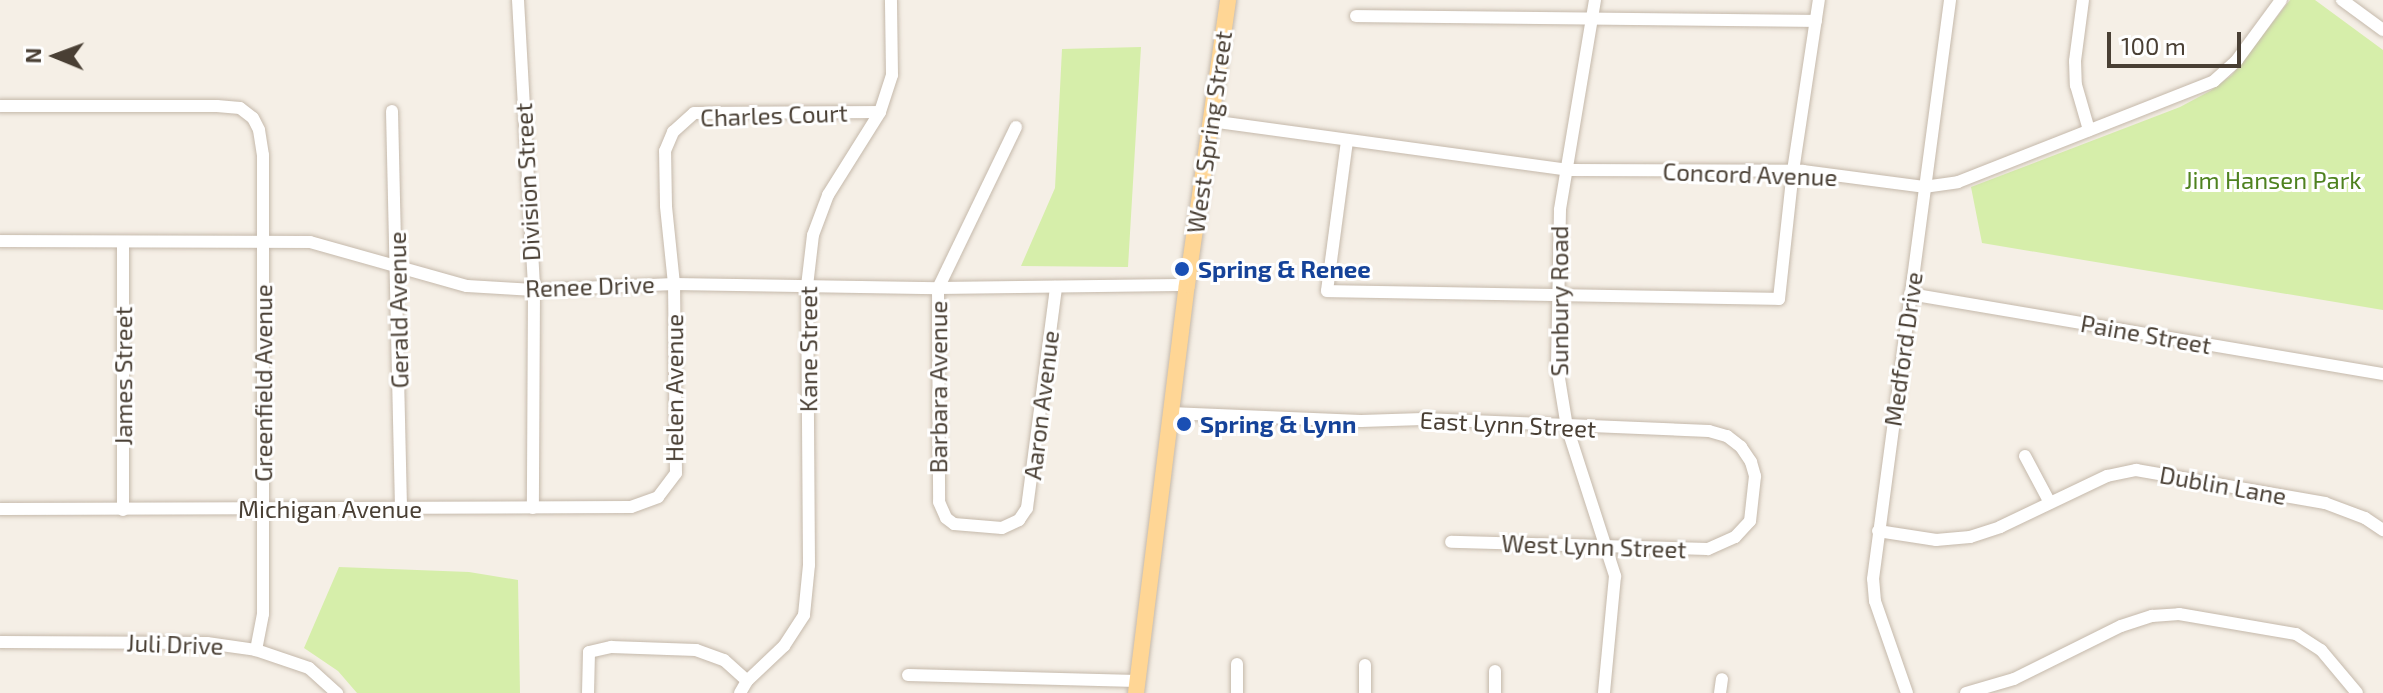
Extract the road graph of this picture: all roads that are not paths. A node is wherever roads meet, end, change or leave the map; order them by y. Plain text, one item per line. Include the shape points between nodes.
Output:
1 (518, 0) edge
2 (891, 0) edge
3 (1228, 0) edge
4 (1595, 0) edge
5 (1819, 0) edge
6 (1950, 0) edge
7 (2083, 0) edge
8 (2281, 0) edge
9 (2342, 0) edge
10 (1356, 16) dead end
11 (1594, 18) junction
12 (1816, 21) junction
13 (2383, 30) edge
14 (0, 106) edge
15 (392, 111) dead end
16 (880, 112) junction
17 (1211, 121) junction
18 (1016, 127) dead end
19 (2089, 130) junction
20 (673, 132) joint
21 (1347, 141) junction
22 (1568, 170) junction
23 (1793, 171) junction
24 (1924, 187) junction
25 (0, 241) edge
26 (263, 242) junction
27 (123, 243) junction
28 (398, 268) junction
29 (674, 284) junction
30 (1187, 285) junction
31 (807, 286) junction
32 (1056, 287) junction
33 (938, 288) junction
34 (534, 290) junction
35 (1910, 294) junction
36 (1558, 295) junction
37 (2383, 374) edge
38 (1170, 413) junction
39 (1567, 427) junction
40 (2025, 456) dead end
41 (658, 497) joint
42 (2050, 503) junction
43 (533, 508) junction
44 (0, 509) edge
45 (401, 509) junction
46 (123, 510) junction
47 (263, 510) junction
48 (946, 518) joint
49 (2383, 530) edge
50 (1878, 531) junction
51 (1735, 537) joint
52 (1451, 542) dead end
53 (1606, 545) junction
54 (0, 642) edge
55 (256, 650) junction
56 (1237, 664) dead end
57 (1365, 665) dead end
58 (1495, 671) dead end
59 (908, 675) dead end
60 (1722, 679) dead end
61 (747, 681) junction
62 (1136, 687) edge
63 (337, 693) edge
64 (588, 693) edge
65 (740, 693) edge
66 (1237, 693) edge
67 (1365, 693) edge
68 (1495, 693) edge
69 (1604, 693) edge
70 (1720, 693) edge
71 (1907, 693) edge
72 (1966, 693) edge
73 (2357, 693) edge

1 - 34 street, Division Street
2 - 16 street, Kane Street via 892,75
3 - 17 main road, West Spring Street
4 - 11 street, Sunbury Road
5 - 12 street
6 - 24 street, Medford Drive
7 - 19 street via 2075,73
8 - 19 street, Concord Avenue via 2237,60 2214,81
9 - 13 street
10 - 11 street
11 - 12 street
11 - 22 street, Sunbury Road
12 - 23 street
14 - 26 street, Greenfield Avenue via 240,108 259,130
15 - 28 street, Gerald Avenue
16 - 20 street, Charles Court via 694,113
16 - 31 street, Kane Street via 828,195 813,235
17 - 21 street, Concord Avenue
17 - 30 main road, West Spring Street
18 - 33 street, Barbara Avenue
19 - 24 street, Concord Avenue via 1958,182
20 - 29 street, Helen Avenue via 665,151
21 - 22 street, Concord Avenue
21 - 36 street via 1327,291
22 - 23 street, Concord Avenue
22 - 36 street, Sunbury Road via 1560,210
23 - 24 street, Concord Avenue
23 - 36 street via 1778,299
24 - 35 street, Medford Drive
25 - 27 street, Renee Drive
26 - 27 street, Renee Drive
26 - 28 street, Renee Drive via 310,242
26 - 47 street, Greenfield Avenue
27 - 46 street, James Street
28 - 34 street, Renee Drive via 467,286
28 - 45 street, Gerald Avenue
29 - 31 street, Renee Drive
29 - 34 street, Renee Drive
29 - 41 street, Helen Avenue via 676,473
30 - 32 street, Renee Drive
30 - 38 main road, West Spring Street
31 - 33 street, Renee Drive
31 - 61 street, Kane Street via 809,565 804,615 784,646
32 - 33 street, Renee Drive
32 - 48 street, Aaron Avenue via 1027,508 1019,520 1002,528 961,527
33 - 48 street, Barbara Avenue via 938,495
34 - 43 street, Division Street
35 - 37 street, Paine Street
35 - 50 street, Medford Drive
36 - 39 street, Sunbury Road via 1558,387
38 - 39 street, East Lynn Street
38 - 62 main road, West Spring Street
39 - 51 street, East Lynn Street via 1727,436 1746,454 1755,476 1750,521
39 - 53 street, Sunbury Road
40 - 42 street
41 - 43 street, Michigan Avenue via 631,507
42 - 49 street, Dublin Lane via 2107,476 2162,472 2325,503
42 - 50 street, Dublin Lane via 1970,537 1936,540
43 - 45 street, Michigan Avenue
44 - 46 street, Michigan Avenue
45 - 47 street, Michigan Avenue
46 - 47 street, Michigan Avenue
47 - 55 street, Greenfield Avenue via 263,614
50 - 71 street, Medford Drive via 1875,601
51 - 53 street, West Lynn Street via 1708,549
52 - 53 street, West Lynn Street
53 - 69 street, Sunbury Road via 1615,576
54 - 55 street, Juli Drive via 207,643
55 - 63 street, Juli Drive via 309,668
56 - 66 street
57 - 67 street
58 - 68 street
59 - 62 street
60 - 70 street
61 - 64 street via 724,660 696,650 611,647 589,652
61 - 65 street, Kane Street
72 - 73 street via 2014,679 2121,626 2179,614 2296,634 2321,650

